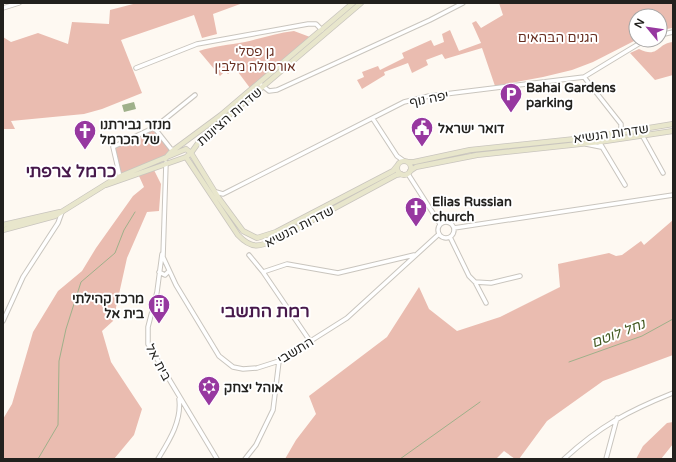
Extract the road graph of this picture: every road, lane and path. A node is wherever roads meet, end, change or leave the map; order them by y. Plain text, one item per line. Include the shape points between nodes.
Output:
1 (19, 3) edge
2 (353, 3) edge
3 (361, 3) edge
4 (463, 3) edge
5 (3, 8) edge
6 (320, 30) junction
7 (324, 35) junction
8 (632, 48) edge
9 (136, 68) dead end
10 (584, 77) junction
11 (261, 85) junction
12 (195, 95) dead end
13 (373, 119) junction
14 (673, 124) edge
15 (154, 128) junction
16 (673, 131) edge
17 (618, 133) junction
18 (196, 135) junction
19 (642, 135) junction
20 (594, 137) junction
21 (599, 142) junction
22 (584, 144) junction
23 (602, 148) junction
24 (186, 149) junction
25 (174, 150) junction
26 (191, 153) junction
27 (397, 156) junction
28 (186, 157) junction
29 (406, 161) junction
30 (166, 162) junction
31 (175, 162) junction
32 (397, 165) junction
33 (193, 167) junction
34 (156, 168) junction
35 (409, 172) junction
36 (663, 173) dead end
37 (401, 174) junction
38 (167, 176) junction
39 (121, 178) junction
40 (626, 186) dead end
41 (216, 192) junction
42 (223, 194) junction
43 (673, 196) edge
44 (221, 201) junction
45 (62, 212) junction
46 (440, 224) junction
47 (3, 225) edge
48 (454, 228) junction
49 (3, 230) edge
50 (439, 234) junction
51 (450, 237) junction
52 (162, 253) junction
53 (249, 255) dead end
54 (415, 255) junction
55 (160, 267) junction
56 (168, 269) junction
57 (159, 272) junction
58 (263, 272) junction
59 (520, 276) dead end
60 (475, 282) junction
61 (486, 303) dead end
62 (3, 321) edge
63 (310, 341) junction
64 (279, 361) junction
65 (673, 393) edge
66 (178, 396) junction
67 (617, 418) junction
68 (158, 459) edge
69 (217, 459) edge
70 (246, 459) edge
71 (564, 459) edge
72 (606, 459) edge

1 - 5 street
2 - 6 street, שדרות הציונות
3 - 7 street, שדרות הציונות
4 - 11 street via 277,90 269,91
6 - 7 street
6 - 9 street via 308,24 197,44
6 - 11 street, שדרות הציונות
7 - 11 street, שדרות הציונות
8 - 10 street, יפה נוף
10 - 13 street, יפה נוף via 416,98
10 - 17 street via 620,122 622,126
11 - 18 street, שדרות הציונות
11 - 26 street, שדרות הציונות via 201,139
12 - 15 street
13 - 27 street
13 - 42 street, יפה נוף
14 - 17 street, שדרות הנשיא
15 - 25 street
15 - 39 street via 113,147
16 - 19 street, שדרות הנשיא
17 - 20 street, שדרות הנשיא
18 - 24 street
18 - 25 street
19 - 21 street, שדרות הנשיא
19 - 36 street
20 - 21 street
20 - 29 street, שדרות הנשיא via 484,148 414,162
21 - 22 street, שדרות הנשיא
21 - 23 street
22 - 23 street
22 - 35 street, שדרות הנשיא via 477,155 416,167
23 - 40 street
24 - 26 street, שדרות הנשיא
24 - 28 street
24 - 30 street
25 - 30 street
26 - 28 street, שדרות הציונות
26 - 41 street, שדרות הנשיא
27 - 29 street
27 - 32 street
28 - 31 street, שדרות הציונות
28 - 33 street, שדרות הנשיא
29 - 32 street
29 - 35 street via 410,165
30 - 31 street, שדרות הציונות
30 - 34 street
30 - 38 street, התשבי
30 - 39 street
31 - 33 street via 183,162
32 - 37 street
32 - 44 street, שדרות הנשיא via 393,170 260,238 246,234
33 - 37 street, שדרות הנשיא via 238,235 249,244 260,246
34 - 38 street via 163,170
34 - 39 street
35 - 37 street
35 - 46 street
38 - 52 street, התשבי
39 - 45 street
41 - 42 street
41 - 44 street, שדרות הנשיא
42 - 44 street
43 - 48 street
45 - 47 street
45 - 49 street via 51,218
45 - 62 street via 58,223 23,277
46 - 48 street via 448,222
46 - 50 street
48 - 51 street via 454,233
50 - 51 street via 443,238
50 - 54 street, התשבי
51 - 60 street via 469,276
52 - 55 street, בית אל
52 - 56 street, התשבי
53 - 58 street
54 - 58 street via 338,273 287,264
54 - 63 street, התשבי via 347,318
55 - 56 street
55 - 57 street, בית אל
56 - 57 street via 165,275
56 - 64 street, התשבי via 223,361 243,369 257,368
57 - 66 street, בית אל via 147,340
58 - 63 street
59 - 60 street via 491,283
60 - 61 street
63 - 64 street, התשבי
64 - 70 street via 273,410 256,445
65 - 67 street
66 - 68 street via 179,418
66 - 69 street, בית אל
67 - 71 street via 587,438
67 - 72 street

